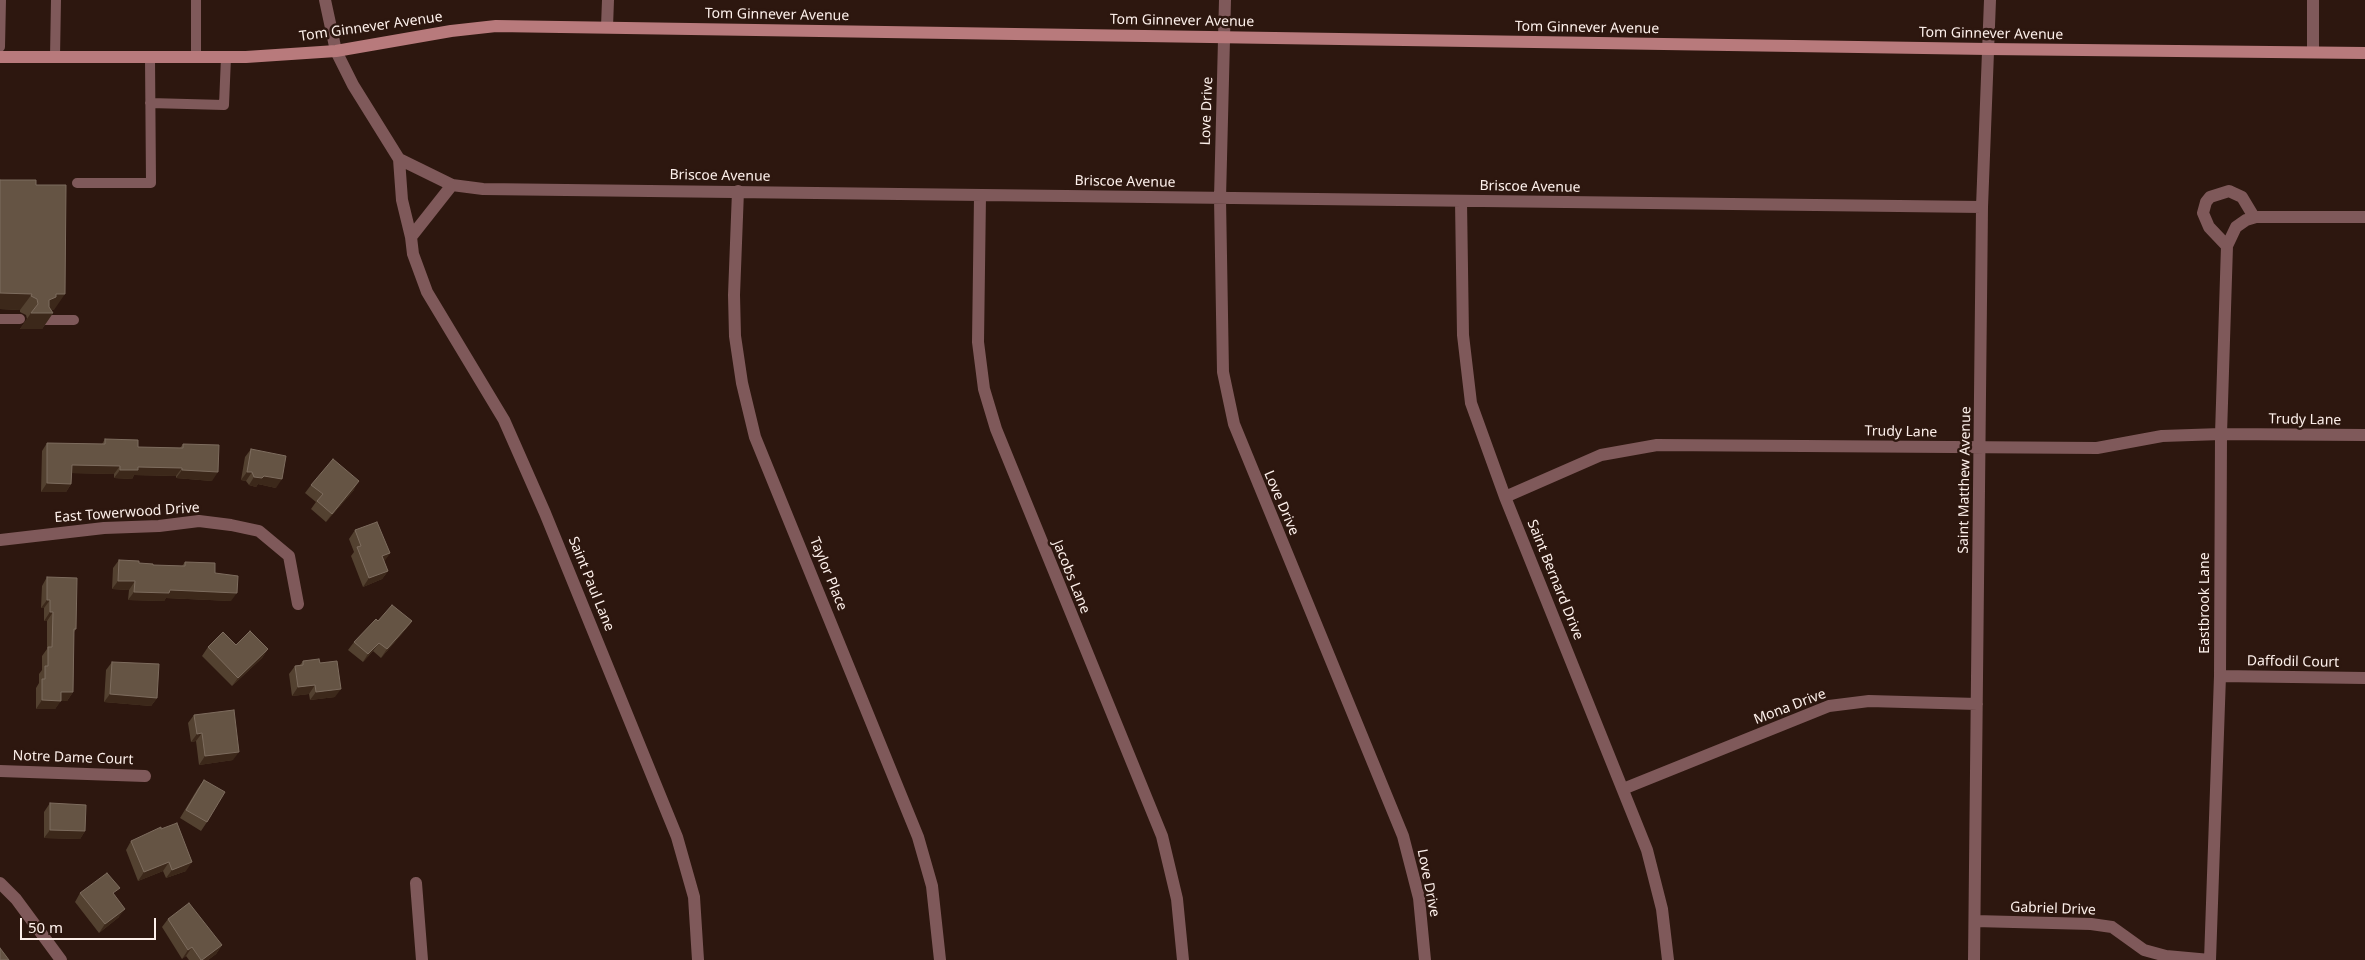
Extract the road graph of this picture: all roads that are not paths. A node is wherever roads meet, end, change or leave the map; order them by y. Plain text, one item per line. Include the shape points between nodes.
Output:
1 (56, 0) edge
2 (196, 0) edge
3 (325, 0) edge
4 (608, 0) edge
5 (1224, 0) edge
6 (1990, 0) edge
7 (2313, 0) edge
8 (1, 1) edge
9 (607, 27) junction
10 (1225, 36) junction
11 (0, 47) edge
12 (1988, 49) junction
13 (336, 50) junction
14 (2313, 52) junction
15 (2365, 53) edge
16 (0, 57) edge
17 (55, 58) junction
18 (150, 58) junction
19 (196, 58) junction
20 (226, 58) junction
21 (150, 103) junction
22 (399, 159) junction
23 (77, 182) dead end
24 (452, 185) junction
25 (738, 191) junction
26 (980, 196) junction
27 (1220, 198) junction
28 (1461, 201) junction
29 (1982, 207) junction
30 (2365, 217) edge
31 (2254, 218) junction
32 (412, 237) junction
33 (2227, 246) junction
34 (0, 319) edge
35 (20, 319) dead end
36 (44, 320) edge
37 (74, 320) dead end
38 (2221, 434) junction
39 (2365, 435) edge
40 (1980, 448) junction
41 (1505, 497) junction
42 (0, 540) edge
43 (0, 551) edge
44 (298, 604) dead end
45 (2220, 676) junction
46 (2365, 678) edge
47 (1977, 704) junction
48 (0, 771) edge
49 (145, 776) dead end
50 (1623, 789) junction
51 (0, 883) edge
52 (416, 883) dead end
53 (1975, 921) junction
54 (60, 960) edge
55 (422, 960) edge
56 (698, 960) edge
57 (940, 960) edge
58 (1183, 960) edge
59 (1425, 960) edge
60 (1668, 960) edge
61 (1974, 960) edge
62 (2210, 960) edge

1 - 17 lane
2 - 19 lane
3 - 13 street
4 - 9 street
5 - 10 street, Love Drive
6 - 12 street, Saint Matthew Avenue
7 - 14 street
8 - 11 lane
9 - 10 main road, Tom Ginnever Avenue
9 - 13 main road, Tom Ginnever Avenue via 496,26
10 - 12 main road, Tom Ginnever Avenue
10 - 27 street, Love Drive
12 - 14 main road, Tom Ginnever Avenue
12 - 29 street, Saint Matthew Avenue
13 - 20 main road, Tom Ginnever Avenue
13 - 22 street via 353,85
14 - 15 main road, Tom Ginnever Avenue
16 - 17 main road, Tom Ginnever Avenue
17 - 18 main road, Tom Ginnever Avenue
18 - 19 main road, Tom Ginnever Avenue
18 - 21 lane
19 - 20 main road, Tom Ginnever Avenue
20 - 21 lane via 224,106
21 - 23 lane via 151,183
22 - 24 street, Briscoe Avenue
22 - 32 street, Saint Paul Lane via 402,200
24 - 25 street, Briscoe Avenue via 483,189
24 - 32 street
25 - 26 street, Briscoe Avenue
25 - 57 street, Taylor Place via 735,336 755,437 918,837 932,886
26 - 27 street, Briscoe Avenue
26 - 58 street, Jacobs Lane via 978,342 984,389 996,429 1162,836 1177,899
27 - 28 street, Briscoe Avenue
27 - 59 street, Love Drive via 1224,372 1234,424 1403,836 1419,898
28 - 29 street, Briscoe Avenue
28 - 41 street, Saint Bernard Drive via 1463,335 1471,404
29 - 40 street, Saint Matthew Avenue
30 - 31 street
31 - 33 street, Eastbrook Lane via 2236,226
31 - 33 street via 2242,197 2229,191 2210,196 2203,213 2209,227
32 - 56 street, Saint Paul Lane via 413,254 427,292 504,420 527,470 677,837 694,897
33 - 38 street, Eastbrook Lane
34 - 35 lane
36 - 37 lane
38 - 39 street, Trudy Lane
38 - 40 street, Trudy Lane via 2162,436 2098,448
38 - 45 street, Eastbrook Lane
40 - 41 street, Trudy Lane via 1657,445 1601,455
40 - 47 street, Saint Matthew Avenue
41 - 50 street, Saint Bernard Drive
42 - 43 street
42 - 44 street, East Towerwood Drive via 199,521 232,525 259,531 289,556
45 - 46 street, Daffodil Court
45 - 62 street, Eastbrook Lane
47 - 50 street, Mona Drive via 1869,701 1829,706
47 - 53 street, Saint Matthew Avenue
48 - 49 street, Notre Dame Court
50 - 60 street, Saint Bernard Drive via 1647,850 1662,908
51 - 54 street via 16,899
52 - 55 street
53 - 61 street, Saint Matthew Avenue
53 - 62 street, Gabriel Drive via 2112,927 2144,950 2166,956

